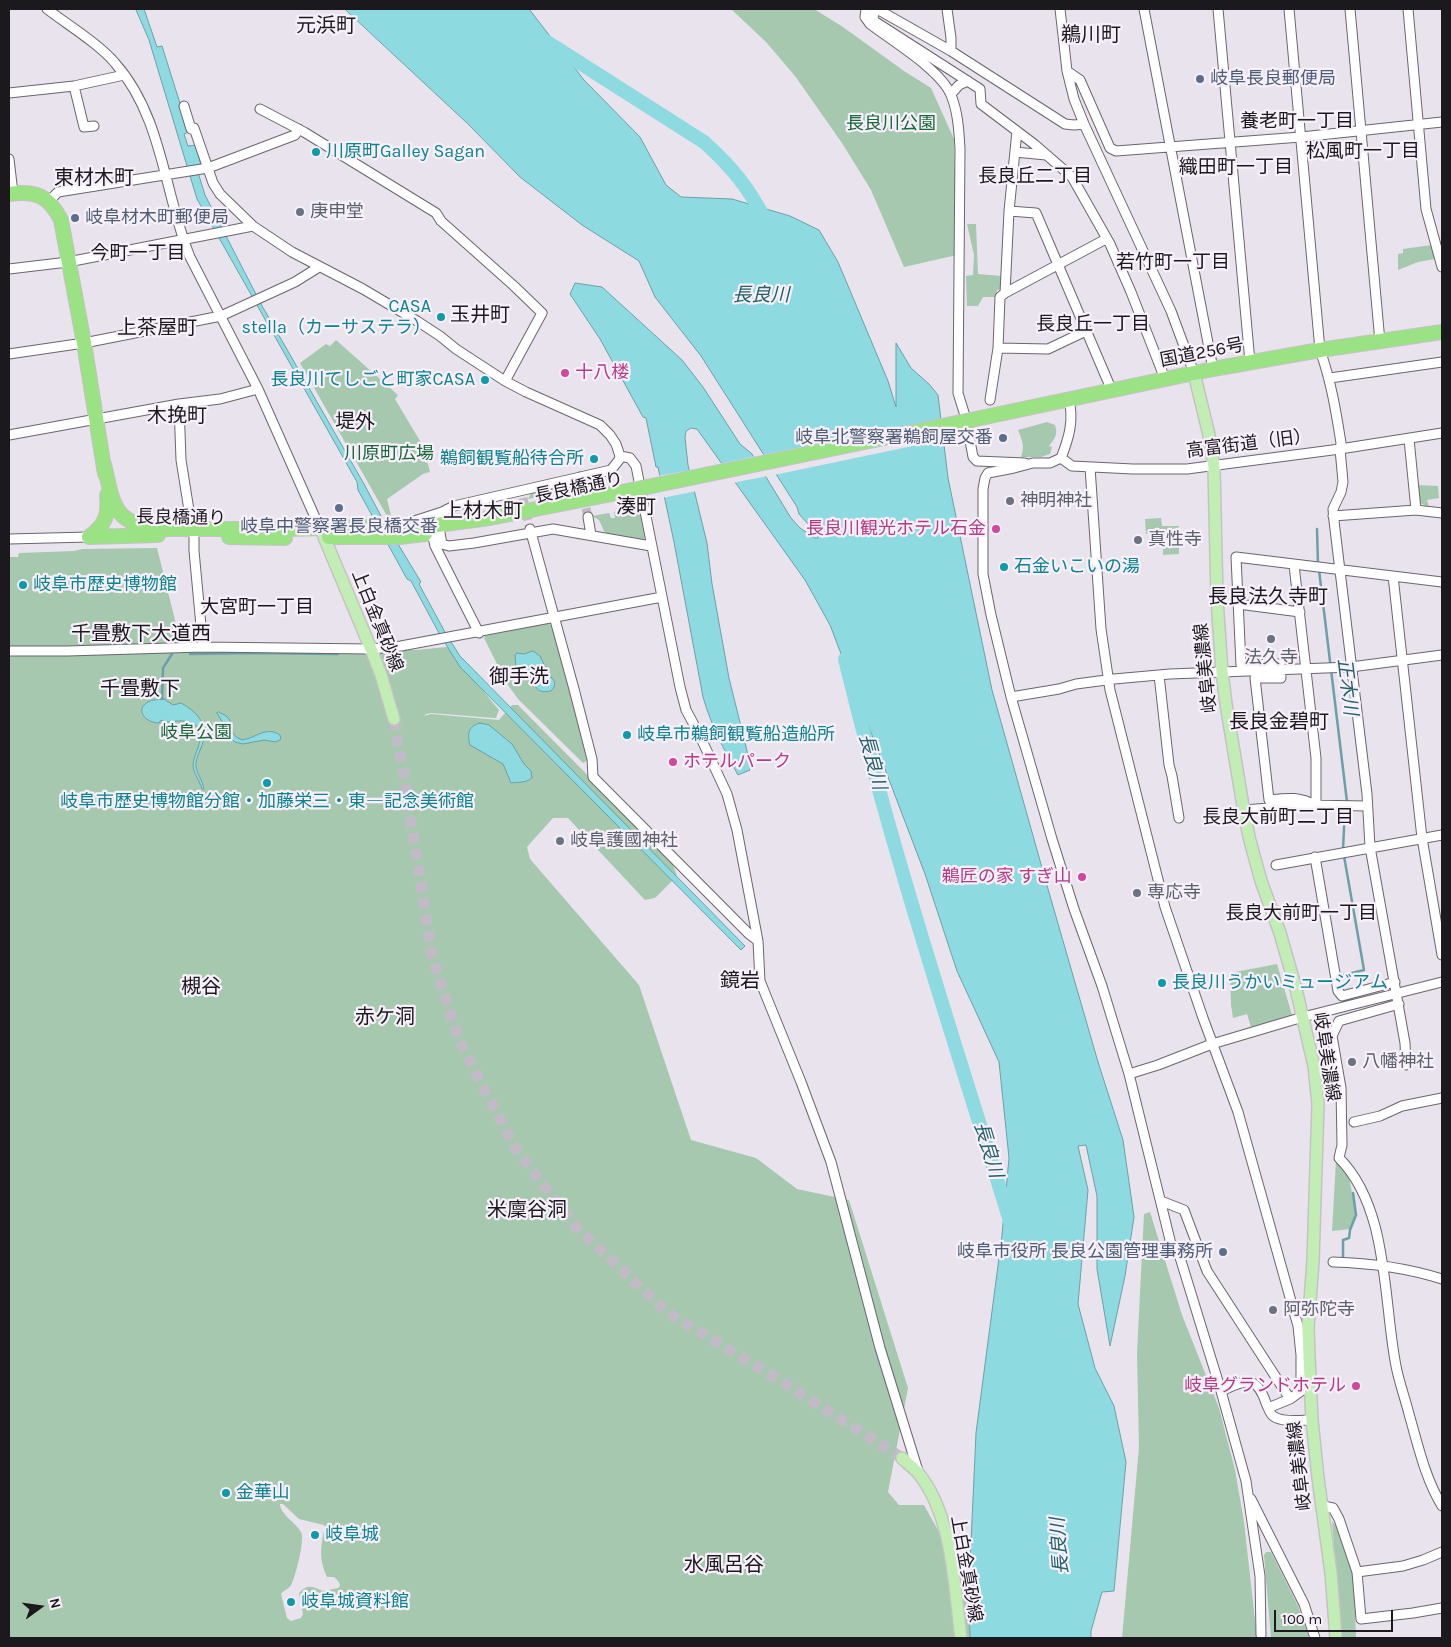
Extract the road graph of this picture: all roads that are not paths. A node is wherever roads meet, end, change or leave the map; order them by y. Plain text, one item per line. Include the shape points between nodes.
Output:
1 (47, 9) edge
2 (866, 9) edge
3 (876, 9) edge
4 (947, 9) edge
5 (1060, 9) edge
6 (1144, 9) edge
7 (1218, 9) edge
8 (1289, 9) edge
9 (1350, 9) edge
10 (1408, 9) edge
11 (950, 51) junction
12 (1067, 71) junction
13 (124, 75) junction
14 (968, 81) junction
15 (74, 86) junction
16 (9, 93) edge
17 (951, 94) junction
18 (184, 106) dead end
19 (260, 110) dead end
20 (1442, 122) edge
21 (1084, 124) junction
22 (1419, 125) junction
23 (94, 126) dead end
24 (299, 130) junction
25 (1017, 130) junction
26 (1361, 130) junction
27 (1301, 136) junction
28 (1231, 143) junction
29 (1170, 147) junction
30 (1015, 152) junction
31 (1047, 155) junction
32 (9, 159) edge
33 (205, 169) junction
34 (165, 176) junction
35 (11, 194) edge
36 (49, 201) junction
37 (1009, 211) junction
38 (253, 226) junction
39 (1106, 238) junction
40 (183, 239) junction
41 (68, 262) junction
42 (1057, 265) junction
43 (1442, 266) edge
44 (319, 267) junction
45 (9, 269) edge
46 (1004, 293) junction
47 (221, 316) junction
48 (1086, 331) junction
49 (1442, 332) edge
50 (1442, 338) edge
51 (1380, 342) junction
52 (84, 343) junction
53 (998, 348) junction
54 (9, 354) edge
55 (1321, 354) junction
56 (1250, 362) junction
57 (1442, 362) edge
58 (1213, 369) junction
59 (1195, 377) junction
60 (1330, 378) junction
61 (1165, 379) junction
62 (505, 381) junction
63 (258, 389) junction
64 (1112, 391) junction
65 (990, 400) dead end
66 (179, 404) junction
67 (1070, 404) junction
68 (96, 420) junction
69 (971, 428) junction
70 (1442, 433) edge
71 (9, 435) edge
72 (1409, 439) junction
73 (1340, 449) junction
74 (620, 456) junction
75 (1061, 458) junction
76 (1033, 463) junction
77 (104, 464) junction
78 (1214, 466) junction
79 (1090, 467) junction
80 (580, 477) junction
81 (582, 488) tunnel mouth
82 (638, 492) junction
83 (454, 506) junction
84 (1416, 510) junction
85 (1442, 513) edge
86 (1333, 516) junction
87 (588, 517) tunnel mouth
88 (462, 522) junction
89 (397, 530) junction
90 (530, 531) junction
91 (193, 532) junction
92 (322, 533) junction
93 (436, 533) junction
94 (591, 535) junction
95 (89, 537) junction
96 (9, 539) edge
97 (651, 546) junction
98 (1294, 565) junction
99 (1340, 570) junction
100 (1393, 576) junction
101 (1442, 582) edge
102 (662, 597) junction
103 (1238, 604) junction
104 (1300, 612) junction
105 (553, 618) junction
106 (477, 633) junction
107 (203, 647) junction
108 (371, 649) junction
109 (9, 651) edge
110 (1442, 655) edge
111 (1401, 660) junction
112 (1351, 667) junction
113 (1306, 669) junction
114 (1280, 670) junction
115 (1222, 672) junction
116 (1159, 675) junction
117 (1109, 680) junction
118 (1011, 697) junction
119 (394, 719) tunnel mouth
120 (1306, 805) junction
121 (1316, 806) junction
122 (1367, 806) junction
123 (1244, 810) junction
124 (1277, 812) dead end
125 (1178, 818) dead end
126 (1442, 835) edge
127 (1422, 838) junction
128 (1370, 847) junction
129 (1315, 857) junction
130 (1276, 865) dead end
131 (758, 941) junction
132 (1442, 955) edge
133 (1395, 982) junction
134 (1442, 982) edge
135 (1396, 993) junction
136 (1398, 1004) junction
137 (1303, 1017) junction
138 (1212, 1044) junction
139 (1406, 1065) dead end
140 (1129, 1074) junction
141 (1442, 1098) edge
142 (1354, 1122) dead end
143 (1161, 1200) junction
144 (1333, 1262) dead end
145 (1382, 1265) junction
146 (1442, 1279) edge
147 (1221, 1390) junction
148 (1290, 1399) junction
149 (1268, 1408) junction
150 (1312, 1420) junction
151 (902, 1458) tunnel mouth
152 (919, 1474) junction
153 (1248, 1492) junction
154 (1323, 1506) junction
155 (1442, 1506) edge
156 (1442, 1552) edge
157 (1357, 1572) junction
158 (1442, 1608) edge
159 (1261, 1635) dead end
160 (961, 1638) edge
161 (1315, 1638) edge
162 (1336, 1638) edge

1 - 13 street via 106,54
2 - 17 street via 865,17 870,24 932,70
3 - 11 street
3 - 14 street via 874,21
4 - 11 street
5 - 12 street
6 - 29 street
7 - 28 street
8 - 27 street
9 - 26 street
10 - 22 street
11 - 21 street via 1065,124
12 - 21 street
12 - 29 street via 1080,80 1110,148 1116,151
13 - 15 street
13 - 34 street via 141,101
14 - 17 street
14 - 25 street via 980,89 981,104
15 - 16 street
15 - 23 street via 84,127
17 - 69 street via 960,149 958,392
18 - 33 street via 191,129 194,128
19 - 24 street
20 - 22 street
21 - 59 street via 1171,311
22 - 26 street
22 - 43 street via 1426,209
24 - 33 street via 295,135
24 - 62 street via 436,213 542,313
25 - 30 street
25 - 31 street
26 - 27 street
26 - 51 street
27 - 28 street
27 - 55 street
28 - 29 street
28 - 56 street
29 - 58 street
30 - 31 street
30 - 37 street
31 - 39 street via 1072,177
32 - 35 street
33 - 34 street
33 - 38 street via 220,194
34 - 36 street via 58,192
34 - 40 street
35 - 36 highway via 28,193
36 - 41 highway, 長良橋通り via 61,220
37 - 42 street via 1036,213
37 - 46 street
38 - 40 street
38 - 44 street
39 - 42 street
39 - 61 street
40 - 41 street
40 - 47 street
41 - 45 street
41 - 52 highway, 長良橋通り
42 - 46 street
42 - 48 street
44 - 47 street via 295,282
44 - 62 street via 417,321
46 - 53 street via 1000,297
47 - 52 street
47 - 63 street
48 - 53 street via 1048,349
48 - 64 street
49 - 51 highway, 国道256号
50 - 55 highway, 国道256号
51 - 55 highway, 国道256号
52 - 54 street
52 - 68 highway, 長良橋通り
53 - 65 street
55 - 56 highway, 国道256号
55 - 59 highway, 国道256号
55 - 60 street
56 - 58 highway, 国道256号
57 - 60 street
58 - 59 highway, 国道256号
59 - 61 highway, 国道256号
59 - 67 highway, 国道256号
59 - 78 main road, 岐阜美濃線
60 - 73 street
61 - 64 highway, 国道256号
62 - 74 street via 600,425 610,434
63 - 66 street
63 - 92 street
64 - 67 highway, 国道256号
66 - 68 street
66 - 91 street via 181,460
67 - 69 highway, 国道256号
67 - 75 street via 1070,430
68 - 71 street
68 - 77 highway, 長良橋通り
69 - 76 street via 973,457 977,461
69 - 82 highway, 長良橋通り, bridge
70 - 72 street, 高富街道（旧）
72 - 73 street, 高富街道（旧）
72 - 84 street
73 - 78 street, 高富街道（旧）
73 - 86 street via 1342,492
74 - 80 street via 612,470
74 - 97 street via 630,458 636,466
75 - 76 street via 1050,463
75 - 79 street, 高富街道（旧） via 1072,466
76 - 118 street via 988,472 984,478 983,574
77 - 91 highway, 長良橋通り via 116,508 128,521 152,528
77 - 95 highway, 長良橋通り via 108,511 99,529
78 - 79 street, 高富街道（旧） via 1187,469
78 - 115 main road, 岐阜美濃線 via 1216,591
79 - 117 street via 1101,629
80 - 81 street
80 - 83 street via 522,495
82 - 88 highway, 長良橋通り
82 - 93 highway, 長良橋通り via 497,524
83 - 88 street via 452,517
83 - 89 street
84 - 85 street
84 - 86 street
86 - 99 street
87 - 94 street
88 - 89 highway, 長良橋通り
89 - 92 highway, 長良橋通り
89 - 93 highway, 長良橋通り
90 - 93 street via 449,546 442,544
90 - 94 street via 553,529
90 - 105 street
91 - 92 highway, 長良橋通り via 253,539
91 - 95 highway, 長良橋通り
91 - 107 street
92 - 108 main road, 上白金真砂線
93 - 106 street via 435,546
94 - 97 street
95 - 96 street
97 - 102 street
98 - 99 street
98 - 103 street via 1236,557
98 - 104 street
99 - 100 street
99 - 112 street
100 - 101 street
100 - 111 street
102 - 105 street
102 - 131 street via 686,710 727,794
103 - 104 street
103 - 114 street via 1241,665 1280,664
104 - 113 street
105 - 106 street
105 - 131 street via 592,759 593,777
106 - 108 street
107 - 108 street
107 - 109 street
108 - 119 main road, 上白金真砂線
110 - 111 street
111 - 112 street
111 - 127 street
112 - 113 street
112 - 122 street
113 - 114 street
113 - 121 street via 1316,758
114 - 115 street
114 - 121 street via 1281,678 1255,678 1269,800 1305,799
115 - 116 street
115 - 123 main road, 岐阜美濃線
116 - 117 street
116 - 125 street
117 - 118 street
117 - 138 street via 1165,907
118 - 140 street via 1054,848
120 - 121 street
120 - 123 street
120 - 124 street via 1304,811
121 - 122 street
122 - 128 street
123 - 137 main road, 岐阜美濃線 via 1251,846
126 - 127 street
127 - 128 street
127 - 132 street
128 - 129 street
128 - 133 street
129 - 130 street
129 - 133 street via 1338,991 1342,996
131 - 152 street via 760,981 831,1162 880,1348
133 - 135 street
134 - 135 street
135 - 136 street
135 - 137 street
136 - 139 street
136 - 145 street via 1339,1021 1332,1036 1341,1088 1342,1145 1339,1158 1354,1176 1370,1208
137 - 138 street
137 - 150 main road, 岐阜美濃線 via 1314,1066 1318,1104 1308,1328
138 - 140 street
138 - 148 street via 1238,1112 1298,1326 1301,1391
140 - 143 street
141 - 142 street via 1402,1106 1380,1116
143 - 147 street via 1171,1244 1178,1251
143 - 148 street via 1184,1210 1207,1271
144 - 145 street
145 - 146 street
145 - 155 street via 1396,1366 1421,1457
147 - 149 street via 1253,1382 1262,1389
147 - 153 street
148 - 149 street
149 - 150 street via 1273,1416 1282,1420
150 - 154 main road, 岐阜美濃線
151 - 152 main road, 上白金真砂線
152 - 160 main road, 上白金真砂線 via 942,1520
153 - 159 street via 1260,1576
153 - 161 street via 1304,1604
154 - 157 street via 1332,1508 1338,1518
154 - 162 main road, 岐阜美濃線
156 - 157 street via 1403,1566
157 - 158 street via 1361,1619

